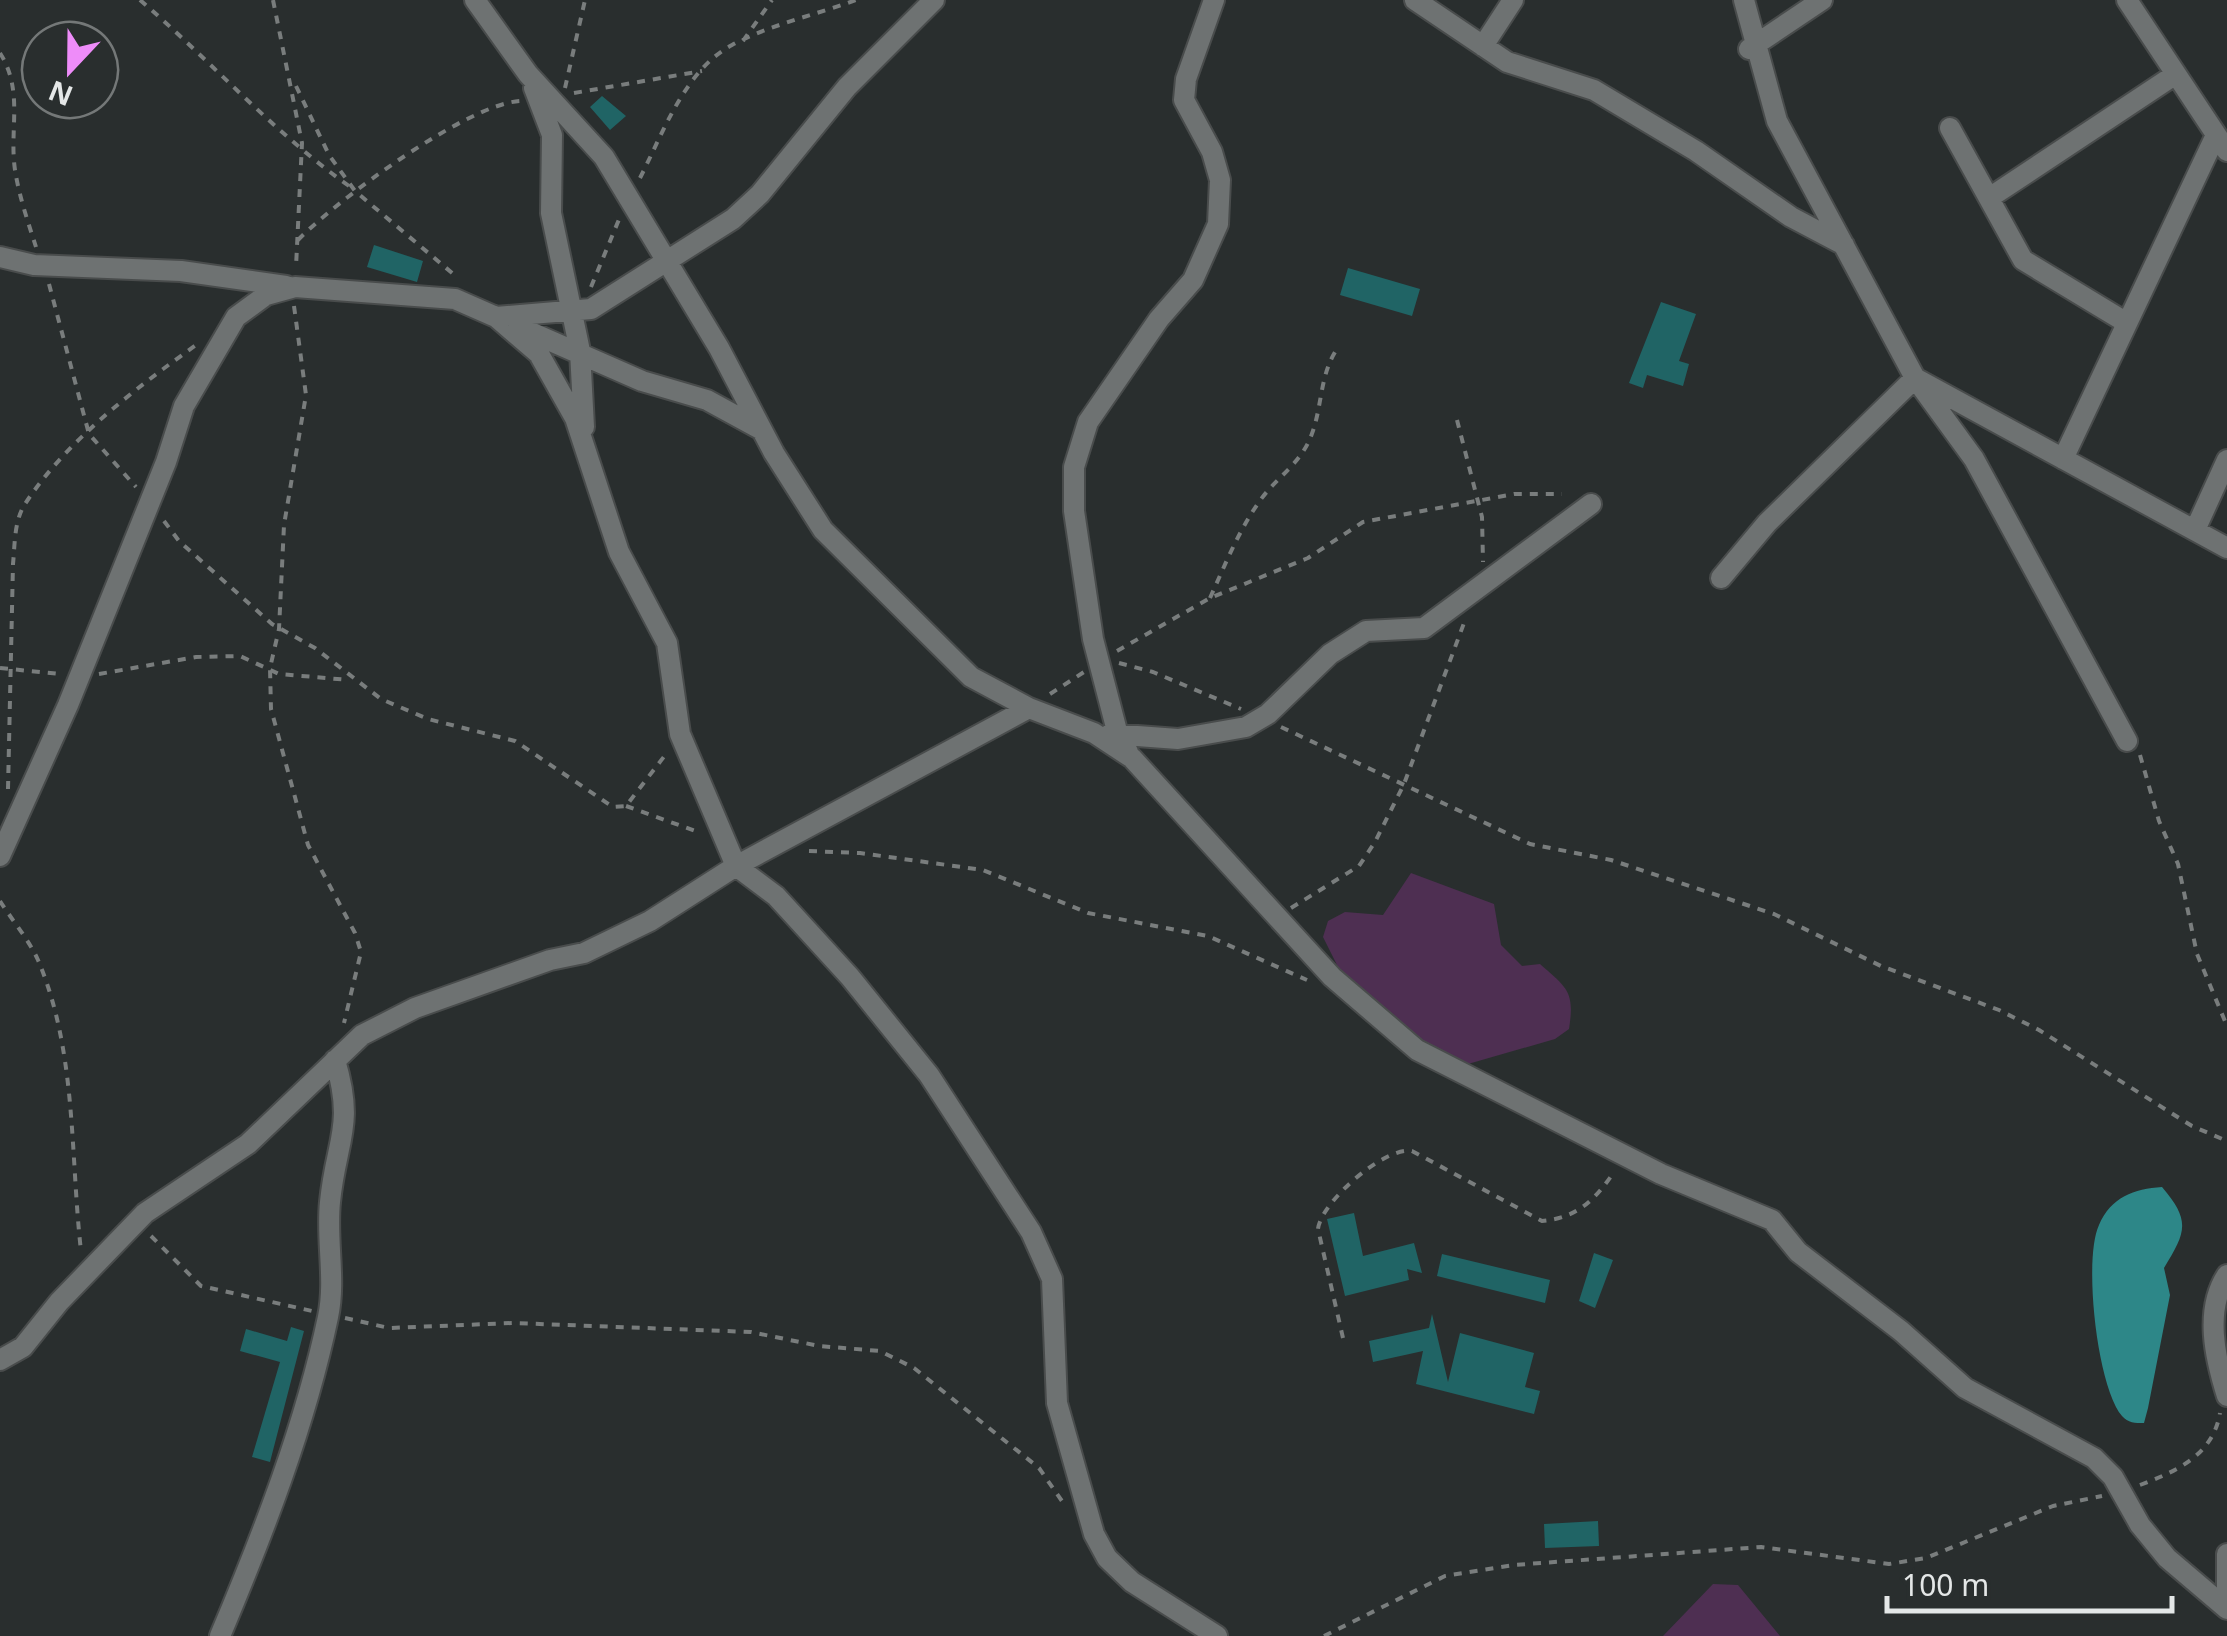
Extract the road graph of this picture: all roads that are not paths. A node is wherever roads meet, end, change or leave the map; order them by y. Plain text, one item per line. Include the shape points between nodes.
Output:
1 (475, 0) edge
2 (934, 0) edge
3 (1214, 0) edge
4 (1415, 0) edge
5 (1513, 0) edge
6 (1744, 0) edge
7 (1822, 0) edge
8 (2128, 0) edge
9 (1483, 46) junction
10 (1752, 47) junction
11 (528, 74) junction
12 (2176, 74) junction
13 (1950, 128) dead end
14 (2222, 143) edge
15 (1989, 198) junction
16 (1844, 245) junction
17 (0, 257) edge
18 (668, 261) junction
19 (295, 287) junction
20 (579, 311) junction
21 (496, 318) junction
22 (2127, 322) junction
23 (580, 351) junction
24 (1915, 378) junction
25 (762, 430) junction
26 (585, 454) junction
27 (2063, 458) junction
28 (2227, 460) edge
29 (1591, 504) dead end
30 (2195, 530) junction
31 (2227, 548) edge
32 (1722, 578) dead end
33 (1030, 708) junction
34 (1094, 733) junction
35 (1118, 735) junction
36 (2134, 748) road end
37 (1132, 758) junction
38 (0, 856) edge
39 (736, 866) junction
40 (335, 1060) junction
41 (2227, 1274) edge
42 (0, 1360) edge
43 (2226, 1392) edge
44 (2227, 1554) edge
45 (2227, 1607) edge
46 (220, 1636) edge
47 (1217, 1636) edge

1 - 11 street
2 - 18 street via 847,87 760,194
3 - 35 street via 1184,100 1220,180 1218,224 1193,280 1088,422 1074,467 1074,512
4 - 9 street
5 - 9 street
6 - 10 street
7 - 10 street
8 - 12 street
9 - 16 street via 1508,62 1594,90
10 - 16 street via 1777,122
11 - 18 street via 604,157
11 - 20 street via 552,135 550,213
12 - 14 street
12 - 15 street
13 - 15 street
14 - 22 street
15 - 22 street via 2023,260
16 - 24 street
17 - 19 street via 42,266 180,270
18 - 20 street
18 - 25 street
19 - 21 street via 455,299
19 - 38 street via 266,296 236,317 184,406 80,676
20 - 21 street
20 - 23 street
21 - 23 street
21 - 26 street via 539,354 575,418
22 - 27 street
23 - 25 street via 707,400
23 - 26 street
24 - 27 street
24 - 32 street via 1767,523
24 - 36 street via 1974,460
25 - 33 street via 845,555 972,677
26 - 39 street via 618,552 667,643 680,734
27 - 30 street
28 - 30 street
29 - 35 street via 1424,628 1366,632 1330,654 1246,727 1178,739
30 - 31 street
33 - 34 street
33 - 39 street
34 - 35 street
34 - 37 street
35 - 37 street
37 - 45 street via 1332,976 1417,1050 1622,1154 1772,1220 1798,1252 1935,1365 1997,1408 2094,1458 2167,1558
39 - 40 street via 584,953 415,1008 362,1035
39 - 47 street via 776,896 929,1075 1031,1232 1052,1279 1057,1403 1094,1534 1132,1582
40 - 42 street via 248,1144 156,1205 84,1275 24,1347
40 - 46 street via 346,1129 329,1207 328,1314 265,1528
41 - 43 street via 2216,1298 2215,1351
44 - 45 street

